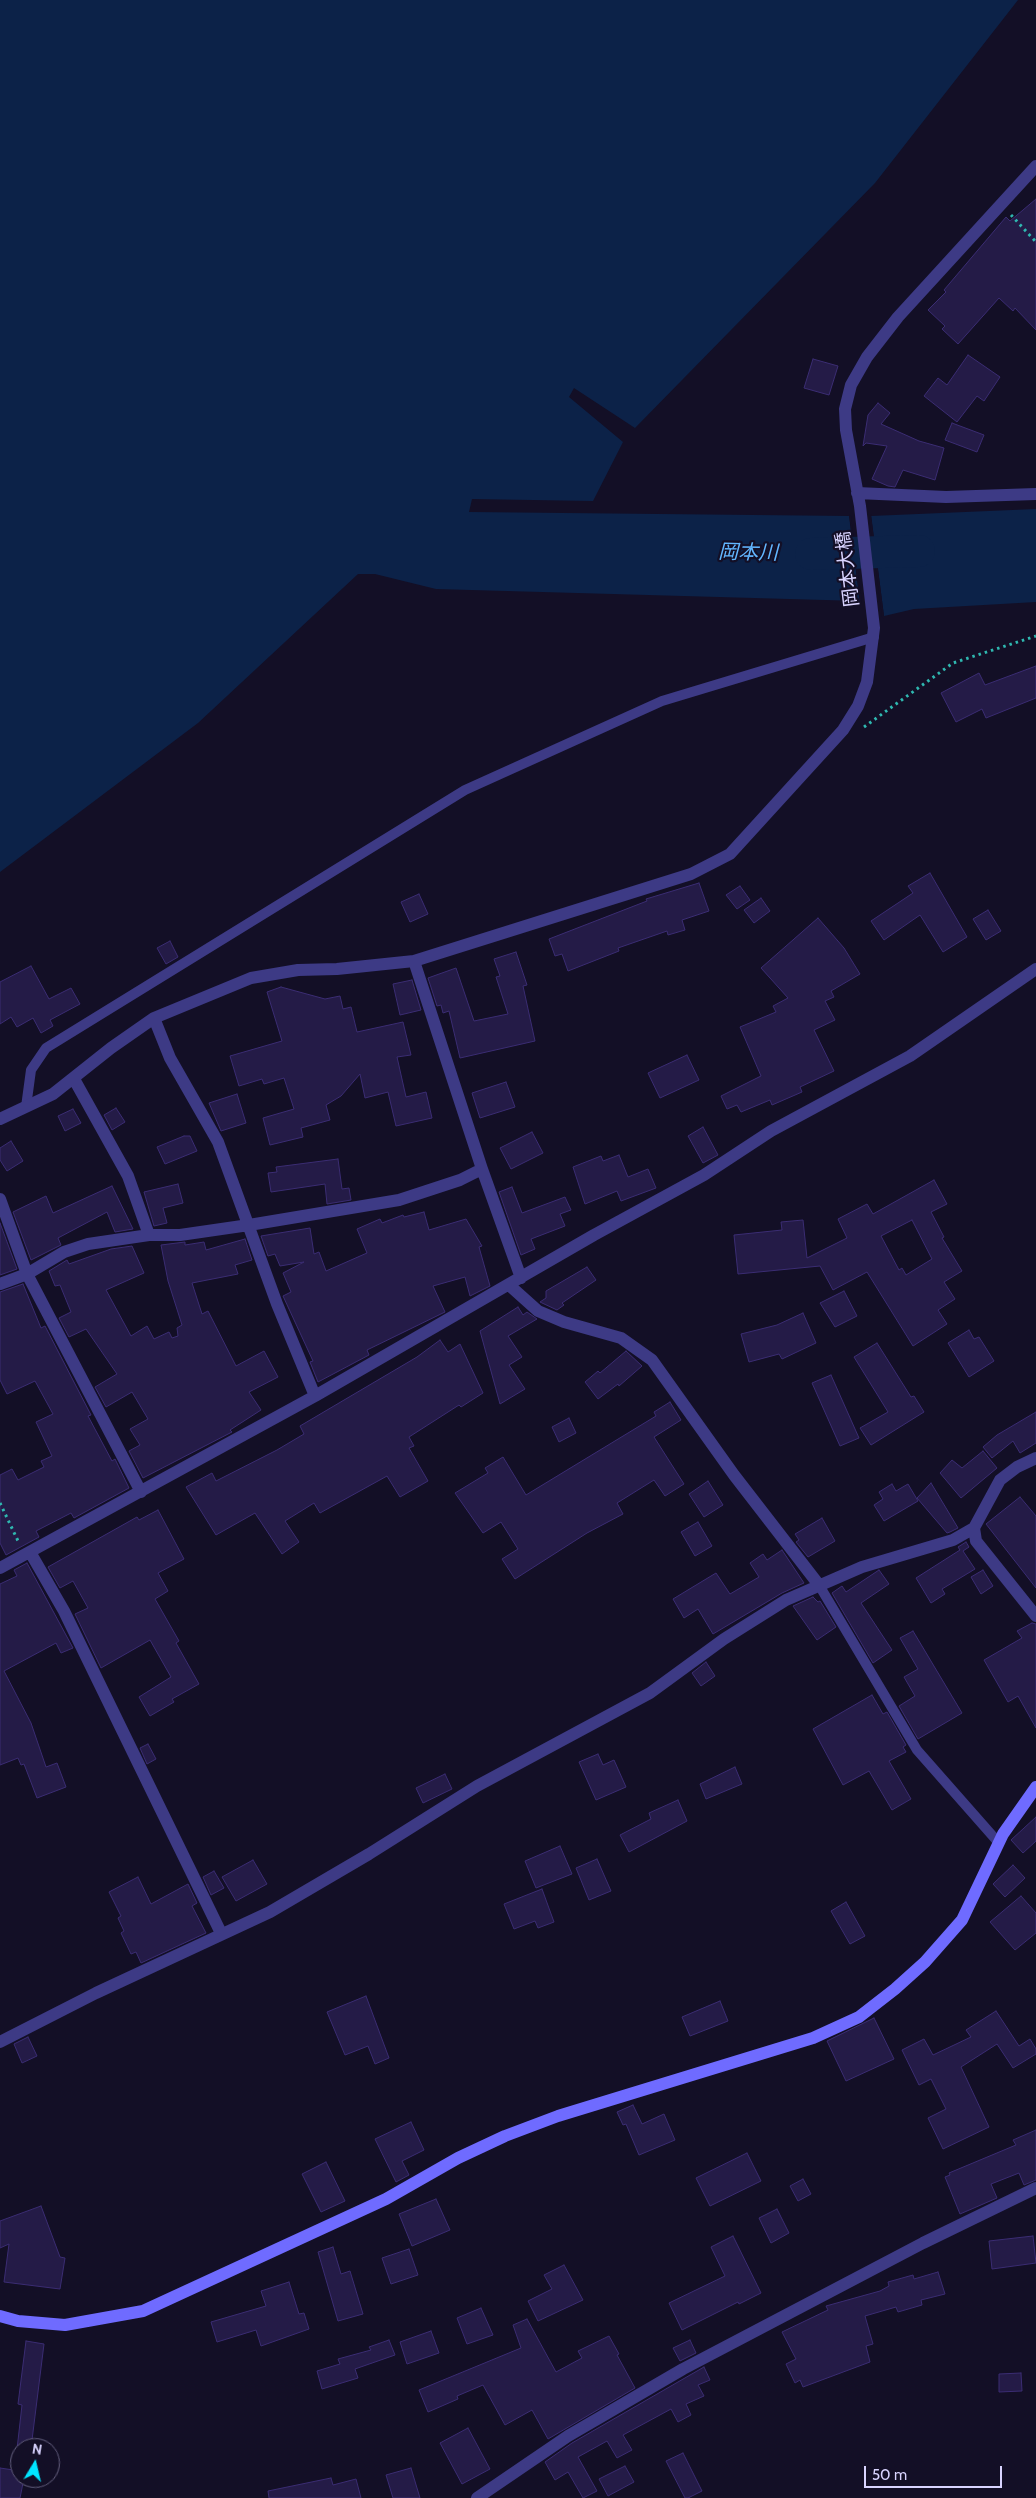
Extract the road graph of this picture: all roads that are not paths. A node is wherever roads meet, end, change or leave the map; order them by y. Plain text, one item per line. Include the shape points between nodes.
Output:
1 (1036, 166) edge
2 (857, 493) junction
3 (1036, 494) edge
4 (874, 632) junction
5 (414, 961) junction
6 (1036, 969) edge
7 (154, 1018) junction
8 (74, 1079) junction
9 (26, 1107) junction
10 (0, 1119) edge
11 (482, 1169) junction
12 (0, 1199) edge
13 (248, 1225) junction
14 (149, 1235) junction
15 (27, 1274) junction
16 (521, 1278) junction
17 (0, 1284) edge
18 (509, 1285) junction
19 (315, 1396) junction
20 (1036, 1458) edge
21 (141, 1492) junction
22 (974, 1528) junction
23 (27, 1554) junction
24 (0, 1568) edge
25 (819, 1585) junction
26 (1036, 1616) edge
27 (1036, 1787) edge
28 (998, 1842) junction
29 (221, 1933) junction
30 (0, 2042) edge
31 (1036, 2188) edge
32 (0, 2316) edge
33 (477, 2498) edge

1 - 2 street, 岡本大橋 via 898,318 867,357 851,385 845,409 846,430
2 - 3 street via 946,497
2 - 4 street, 岡本大橋
4 - 5 street, 岡本大橋 via 867,682 858,706 843,730 730,854 691,874
4 - 9 lane via 662,701 465,790 46,1048 31,1070
5 - 7 street, 岡本大橋 via 298,970 252,978
5 - 11 street
6 - 16 street via 910,1056 771,1132 704,1175
7 - 8 street, 岡本大橋
7 - 13 street via 170,1058 218,1142
8 - 9 street, 岡本大橋
8 - 14 street via 128,1176
9 - 10 street, 岡本大橋
11 - 13 street via 460,1180 399,1200
11 - 16 street
12 - 15 street
13 - 14 street via 180,1235
13 - 19 street
14 - 15 street via 88,1244 64,1252
15 - 17 street
15 - 21 street
16 - 18 street
18 - 19 street
18 - 25 street via 538,1311 621,1338 652,1360 734,1475
19 - 21 street
20 - 22 street via 1000,1480
21 - 23 street
22 - 25 street via 953,1540
22 - 26 street via 976,1541
23 - 24 street
23 - 29 street via 64,1611
25 - 28 lane via 917,1750
25 - 29 street via 786,1600 724,1639 650,1694 477,1786 270,1912
27 - 28 street
28 - 32 street via 962,1920 925,1962 859,2017 813,2038 558,2116 505,2136 458,2158 386,2199 143,2311 65,2325
29 - 30 street
31 - 33 street via 923,2243 683,2369 568,2436

